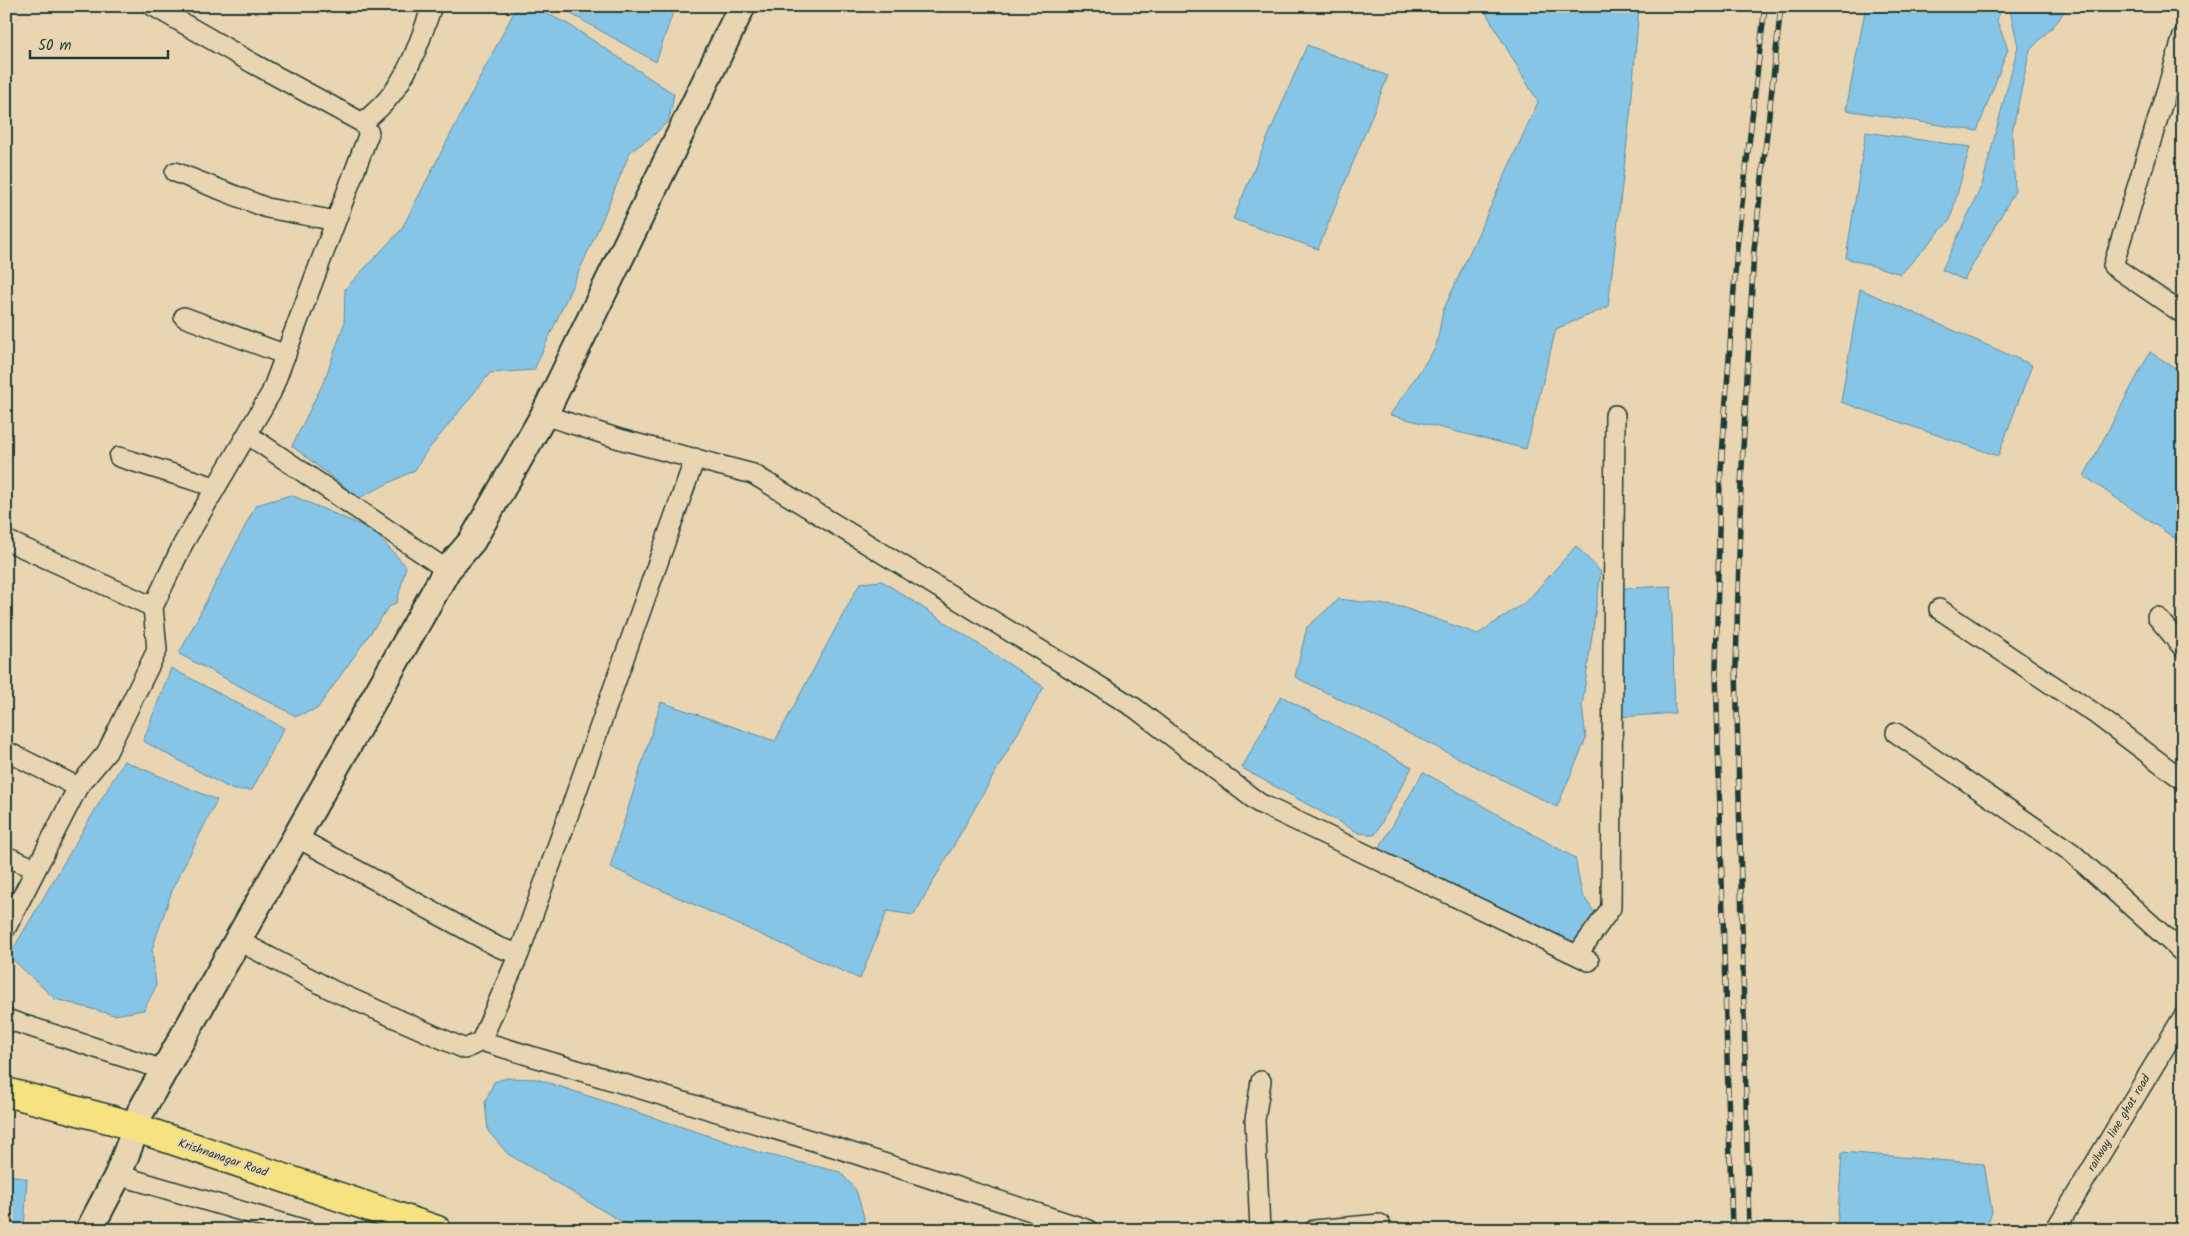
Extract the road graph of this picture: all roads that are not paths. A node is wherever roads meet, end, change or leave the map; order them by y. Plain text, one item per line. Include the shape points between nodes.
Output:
1 (153, 6) edge
2 (432, 6) edge
3 (742, 6) edge
4 (2183, 36) edge
5 (363, 122) junction
6 (175, 172) dead end
7 (336, 221) junction
8 (2183, 314) edge
9 (184, 317) dead end
10 (286, 355) junction
11 (544, 415) junction
12 (1615, 415) dead end
13 (246, 434) junction
14 (119, 457) dead end
15 (695, 458) junction
16 (215, 487) junction
17 (6, 540) edge
18 (447, 570) junction
19 (152, 607) junction
20 (1939, 609) dead end
21 (2157, 617) dead end
22 (2183, 648) edge
23 (1896, 733) dead end
24 (6, 751) edge
25 (2183, 780) edge
26 (78, 787) junction
27 (296, 837) junction
28 (6, 856) edge
29 (36, 869) junction
30 (6, 928) edge
31 (237, 940) junction
32 (2183, 953) edge
33 (519, 954) junction
34 (2183, 1017) edge
35 (6, 1019) edge
36 (481, 1041) junction
37 (164, 1070) junction
38 (1261, 1081) dead end
39 (6, 1092) edge
40 (140, 1113) dead end
41 (131, 1141) dead end
42 (118, 1175) junction
43 (1380, 1224) dead end
44 (89, 1230) edge
45 (306, 1230) edge
46 (437, 1230) edge
47 (1089, 1230) edge
48 (1260, 1230) edge
49 (1314, 1230) edge
50 (2055, 1230) edge

1 - 5 street
2 - 5 street via 404,76 386,102
3 - 11 street
4 - 8 street via 2113,266
5 - 7 street via 369,133
6 - 7 street via 266,208
7 - 10 street
9 - 10 street
10 - 13 street via 271,393
11 - 15 street via 622,440
11 - 18 street via 472,541
12 - 15 street via 1611,908 1583,958 1260,803 1135,708 826,518 752,474
13 - 16 street
13 - 18 street
14 - 16 street
15 - 33 street
16 - 19 street
17 - 19 street
18 - 27 street
19 - 26 street via 157,650 107,752
20 - 25 street via 2094,713
21 - 22 street
23 - 32 street via 2071,852
24 - 26 street
26 - 29 street
27 - 31 street
27 - 33 street via 498,947
28 - 29 street
29 - 30 street
31 - 36 street via 332,990 465,1049
31 - 37 street
33 - 36 street
34 - 50 street, railway line ghat road
35 - 37 street
36 - 47 street via 837,1148
37 - 40 street
38 - 48 street via 1254,1120
39 - 46 main road, Krishnanagar Road via 116,1122
41 - 42 street
42 - 44 street
42 - 45 street
43 - 49 street

